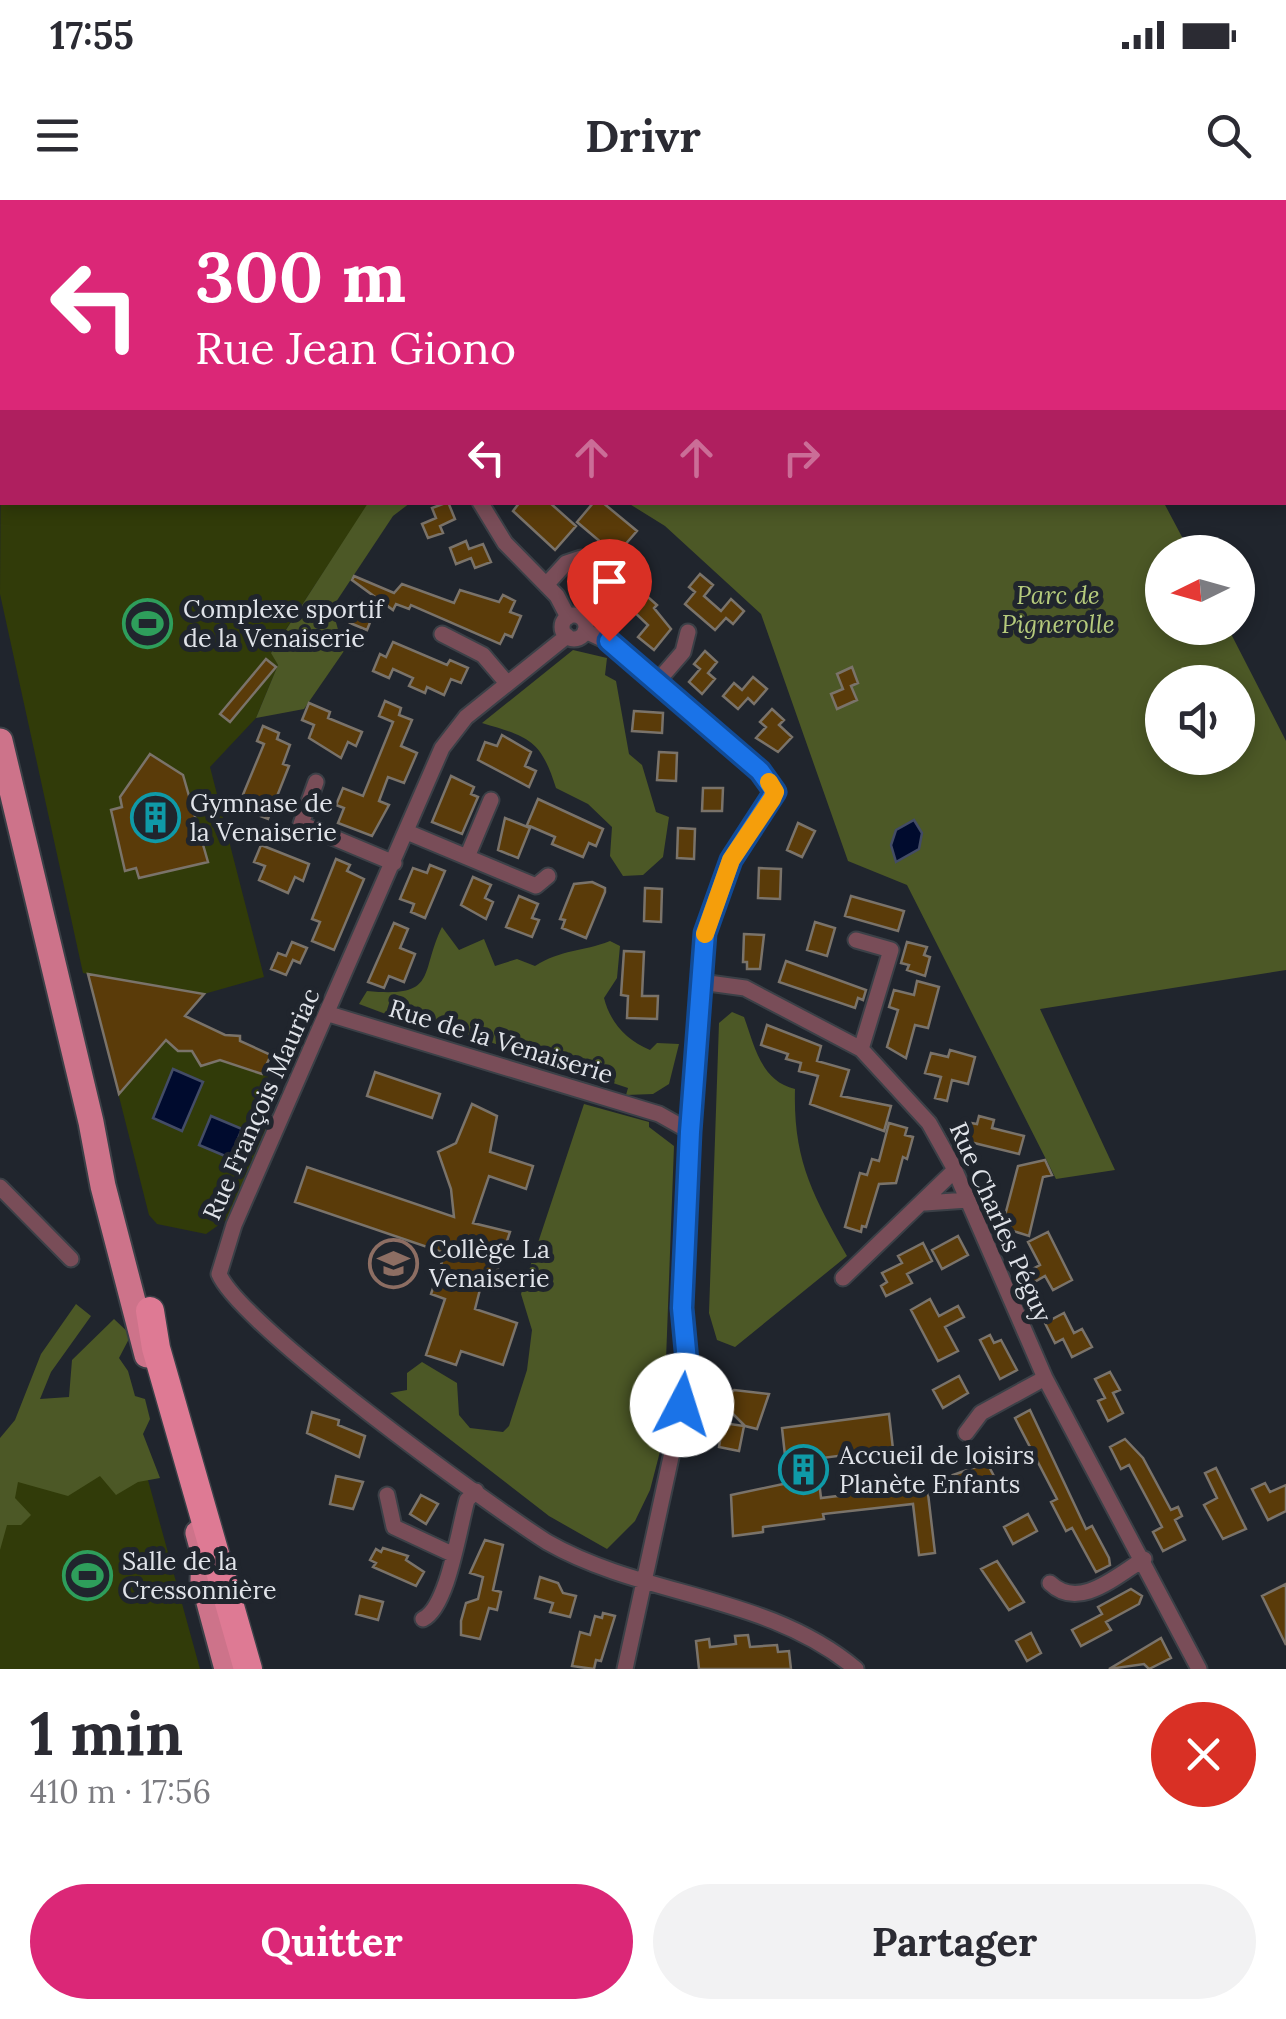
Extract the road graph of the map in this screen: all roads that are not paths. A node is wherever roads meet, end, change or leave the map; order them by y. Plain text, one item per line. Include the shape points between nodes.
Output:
1 (482, 505) edge
2 (582, 558) dead end
3 (546, 585) junction
4 (568, 617) junction
5 (585, 631) junction
6 (688, 632) dead end
7 (442, 634) dead end
8 (568, 636) junction
9 (658, 682) junction
10 (507, 683) junction
11 (0, 741) edge
12 (316, 782) dead end
13 (491, 800) dead end
14 (407, 832) junction
15 (468, 857) junction
16 (394, 863) junction
17 (548, 876) dead end
18 (856, 940) dead end
19 (701, 982) junction
20 (329, 1014) junction
21 (860, 1048) junction
22 (693, 1102) junction
23 (659, 1114) junction
24 (92, 1122) junction
25 (690, 1132) junction
26 (955, 1170) junction
27 (0, 1187) edge
28 (968, 1200) junction
29 (924, 1203) junction
30 (70, 1259) dead end
31 (843, 1278) dead end
32 (150, 1311) junction
33 (1045, 1378) junction
34 (966, 1434) dead end
35 (476, 1492) junction
36 (387, 1495) dead end
37 (452, 1554) junction
38 (204, 1555) junction
39 (1144, 1559) junction
40 (644, 1584) junction
41 (1050, 1584) dead end
42 (424, 1619) dead end
43 (226, 1669) edge
44 (236, 1669) edge
45 (248, 1669) edge
46 (261, 1669) edge
47 (625, 1669) edge
48 (856, 1669) edge
49 (1199, 1669) edge

1 - 3 street via 516,557
2 - 3 street via 566,563
3 - 4 street
4 - 5 street via 582,618
4 - 8 street
5 - 8 street
5 - 9 street via 609,641
6 - 9 street via 684,652
7 - 10 street via 483,655
8 - 10 street, Rue François Mauriac
9 - 19 street via 760,771 775,792 718,889
10 - 14 street, Rue François Mauriac via 466,716 442,748
11 - 24 main road
12 - 16 street via 301,824
13 - 15 street
14 - 15 street
14 - 16 street, Rue François Mauriac
15 - 17 street via 536,886
16 - 20 street, Rue François Mauriac
18 - 21 street via 890,950
19 - 21 street, Rue Charles Péguy via 745,988
19 - 22 street
20 - 23 street, Rue de la Venaiserie
20 - 35 street, Rue François Mauriac via 220,1261 224,1288
21 - 26 street, Rue Charles Péguy via 908,1096
22 - 23 street
22 - 25 street
23 - 25 street, Rue de la Venaiserie
24 - 32 main road
24 - 38 main road via 139,1328
25 - 40 street via 682,1308 686,1388
26 - 28 street, Rue Charles Péguy
26 - 29 street
27 - 30 street
28 - 29 street
28 - 33 street, Rue Charles Péguy
29 - 31 street
32 - 45 highway
32 - 46 main road
33 - 34 street via 981,1413
33 - 39 street, Rue Charles Péguy
35 - 37 street via 467,1500
35 - 40 street, Rue François Mauriac via 578,1560
36 - 37 street via 394,1527
37 - 42 street via 443,1596
38 - 43 main road via 203,1580
38 - 44 highway
39 - 41 street via 1078,1596
39 - 49 street, Rue Charles Péguy
40 - 47 street
40 - 48 street, Rue François Mauriac via 754,1612

